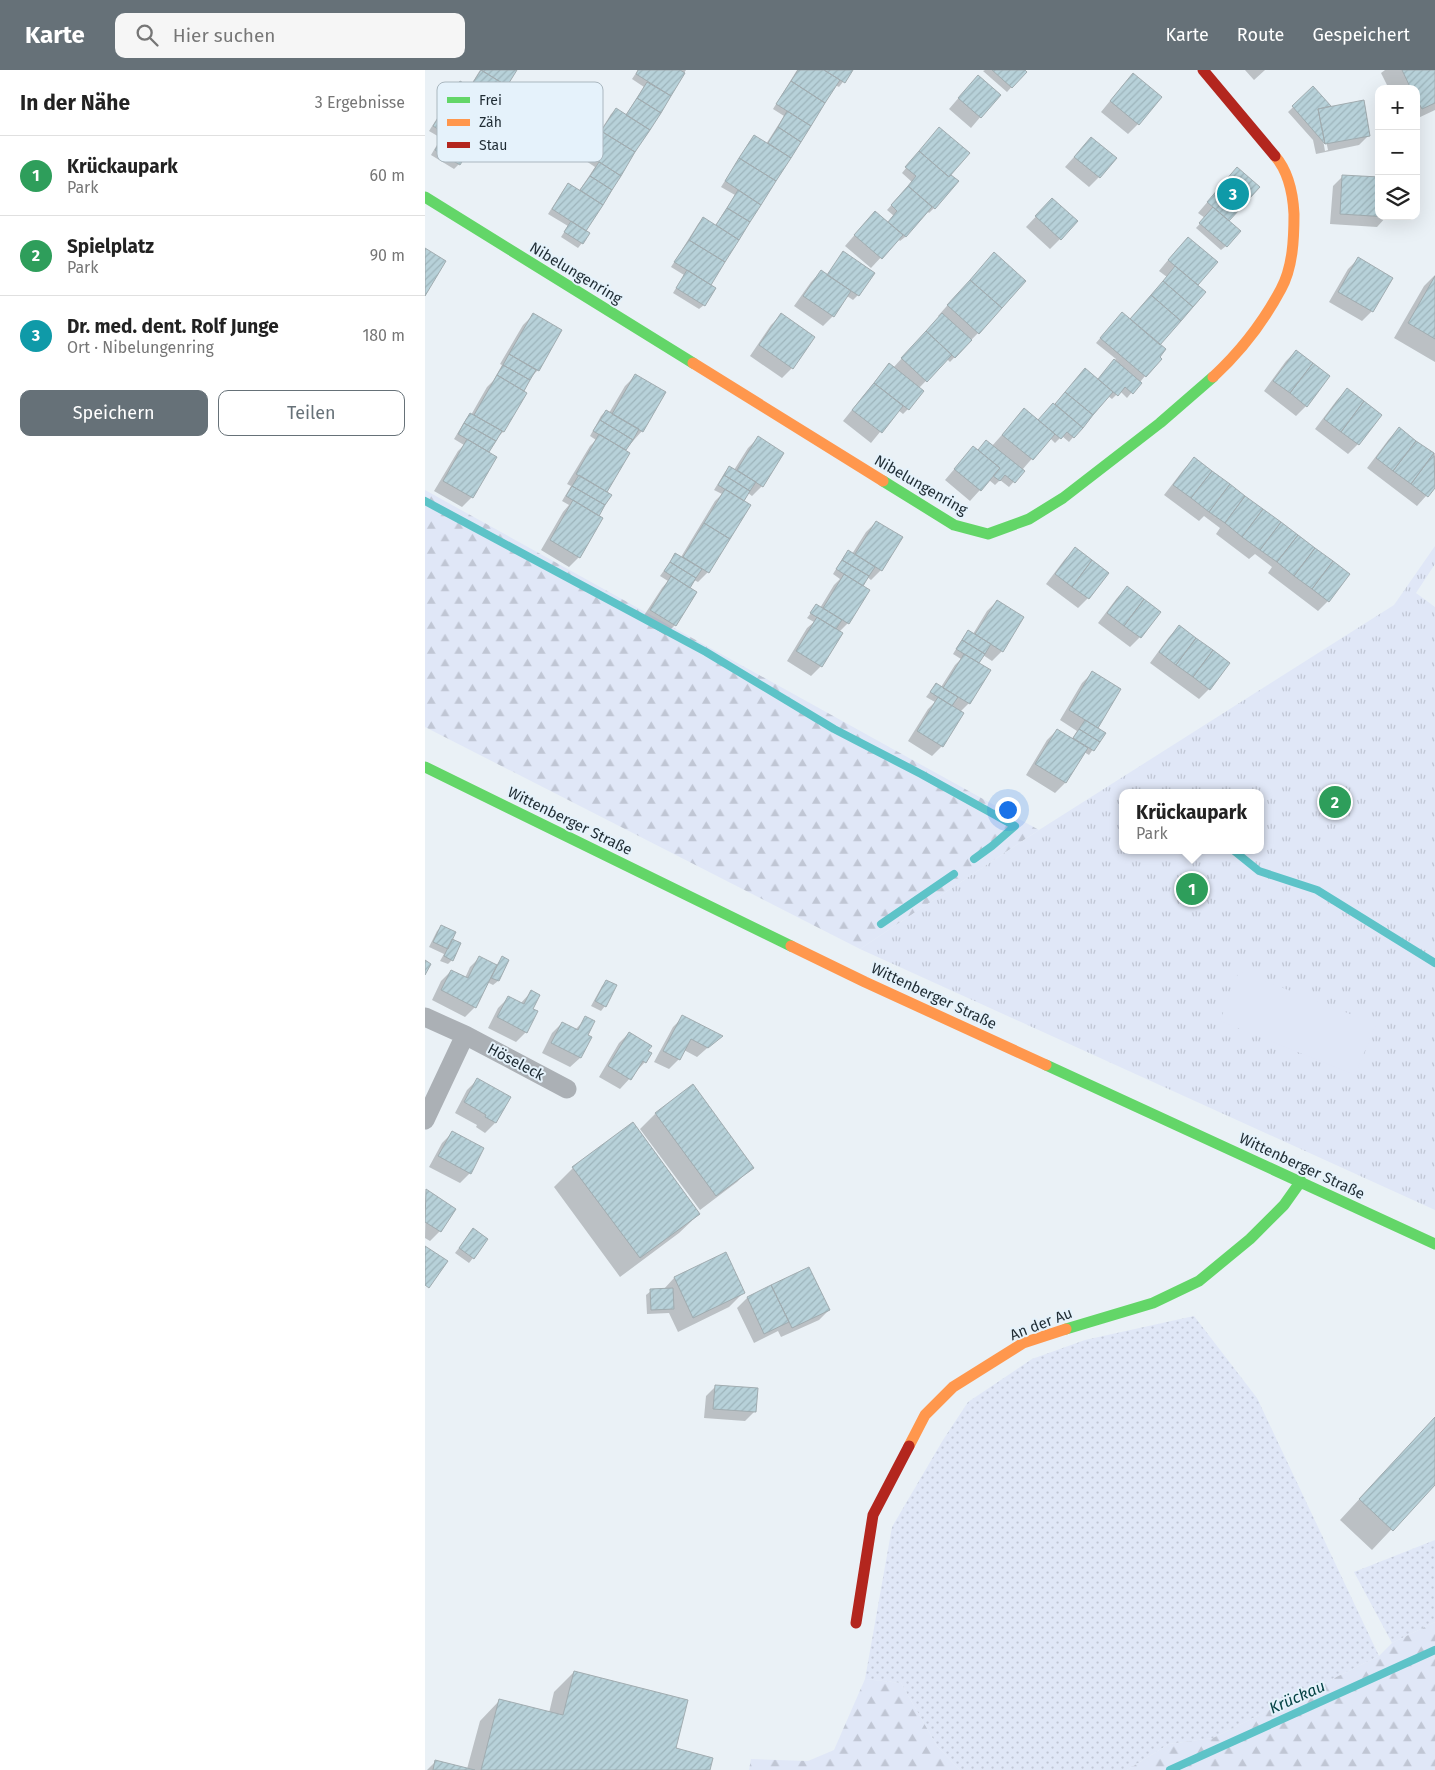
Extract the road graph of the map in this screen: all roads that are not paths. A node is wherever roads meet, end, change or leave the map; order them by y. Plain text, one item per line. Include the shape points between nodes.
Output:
1 (1203, 70) edge
2 (425, 197) edge
3 (425, 767) edge
4 (425, 1017) edge
5 (465, 1035) junction
6 (567, 1089) dead end
7 (425, 1120) edge
8 (1301, 1181) junction
9 (1435, 1244) edge
10 (857, 1623) dead end

1 - 2 street, Nibelungenring via 1281,163 1293,197 1294,230 1291,258 1282,288 1251,336 1215,376 1160,423 1063,498 1029,519 988,534 954,525
3 - 8 street, Wittenberger Straße via 865,982
4 - 5 street, Höseleck
5 - 6 street, Höseleck
5 - 7 street
8 - 9 street, Wittenberger Straße
8 - 10 street, An der Au via 1284,1205 1250,1239 1199,1280 1153,1303 1023,1343 953,1387 925,1415 873,1514

